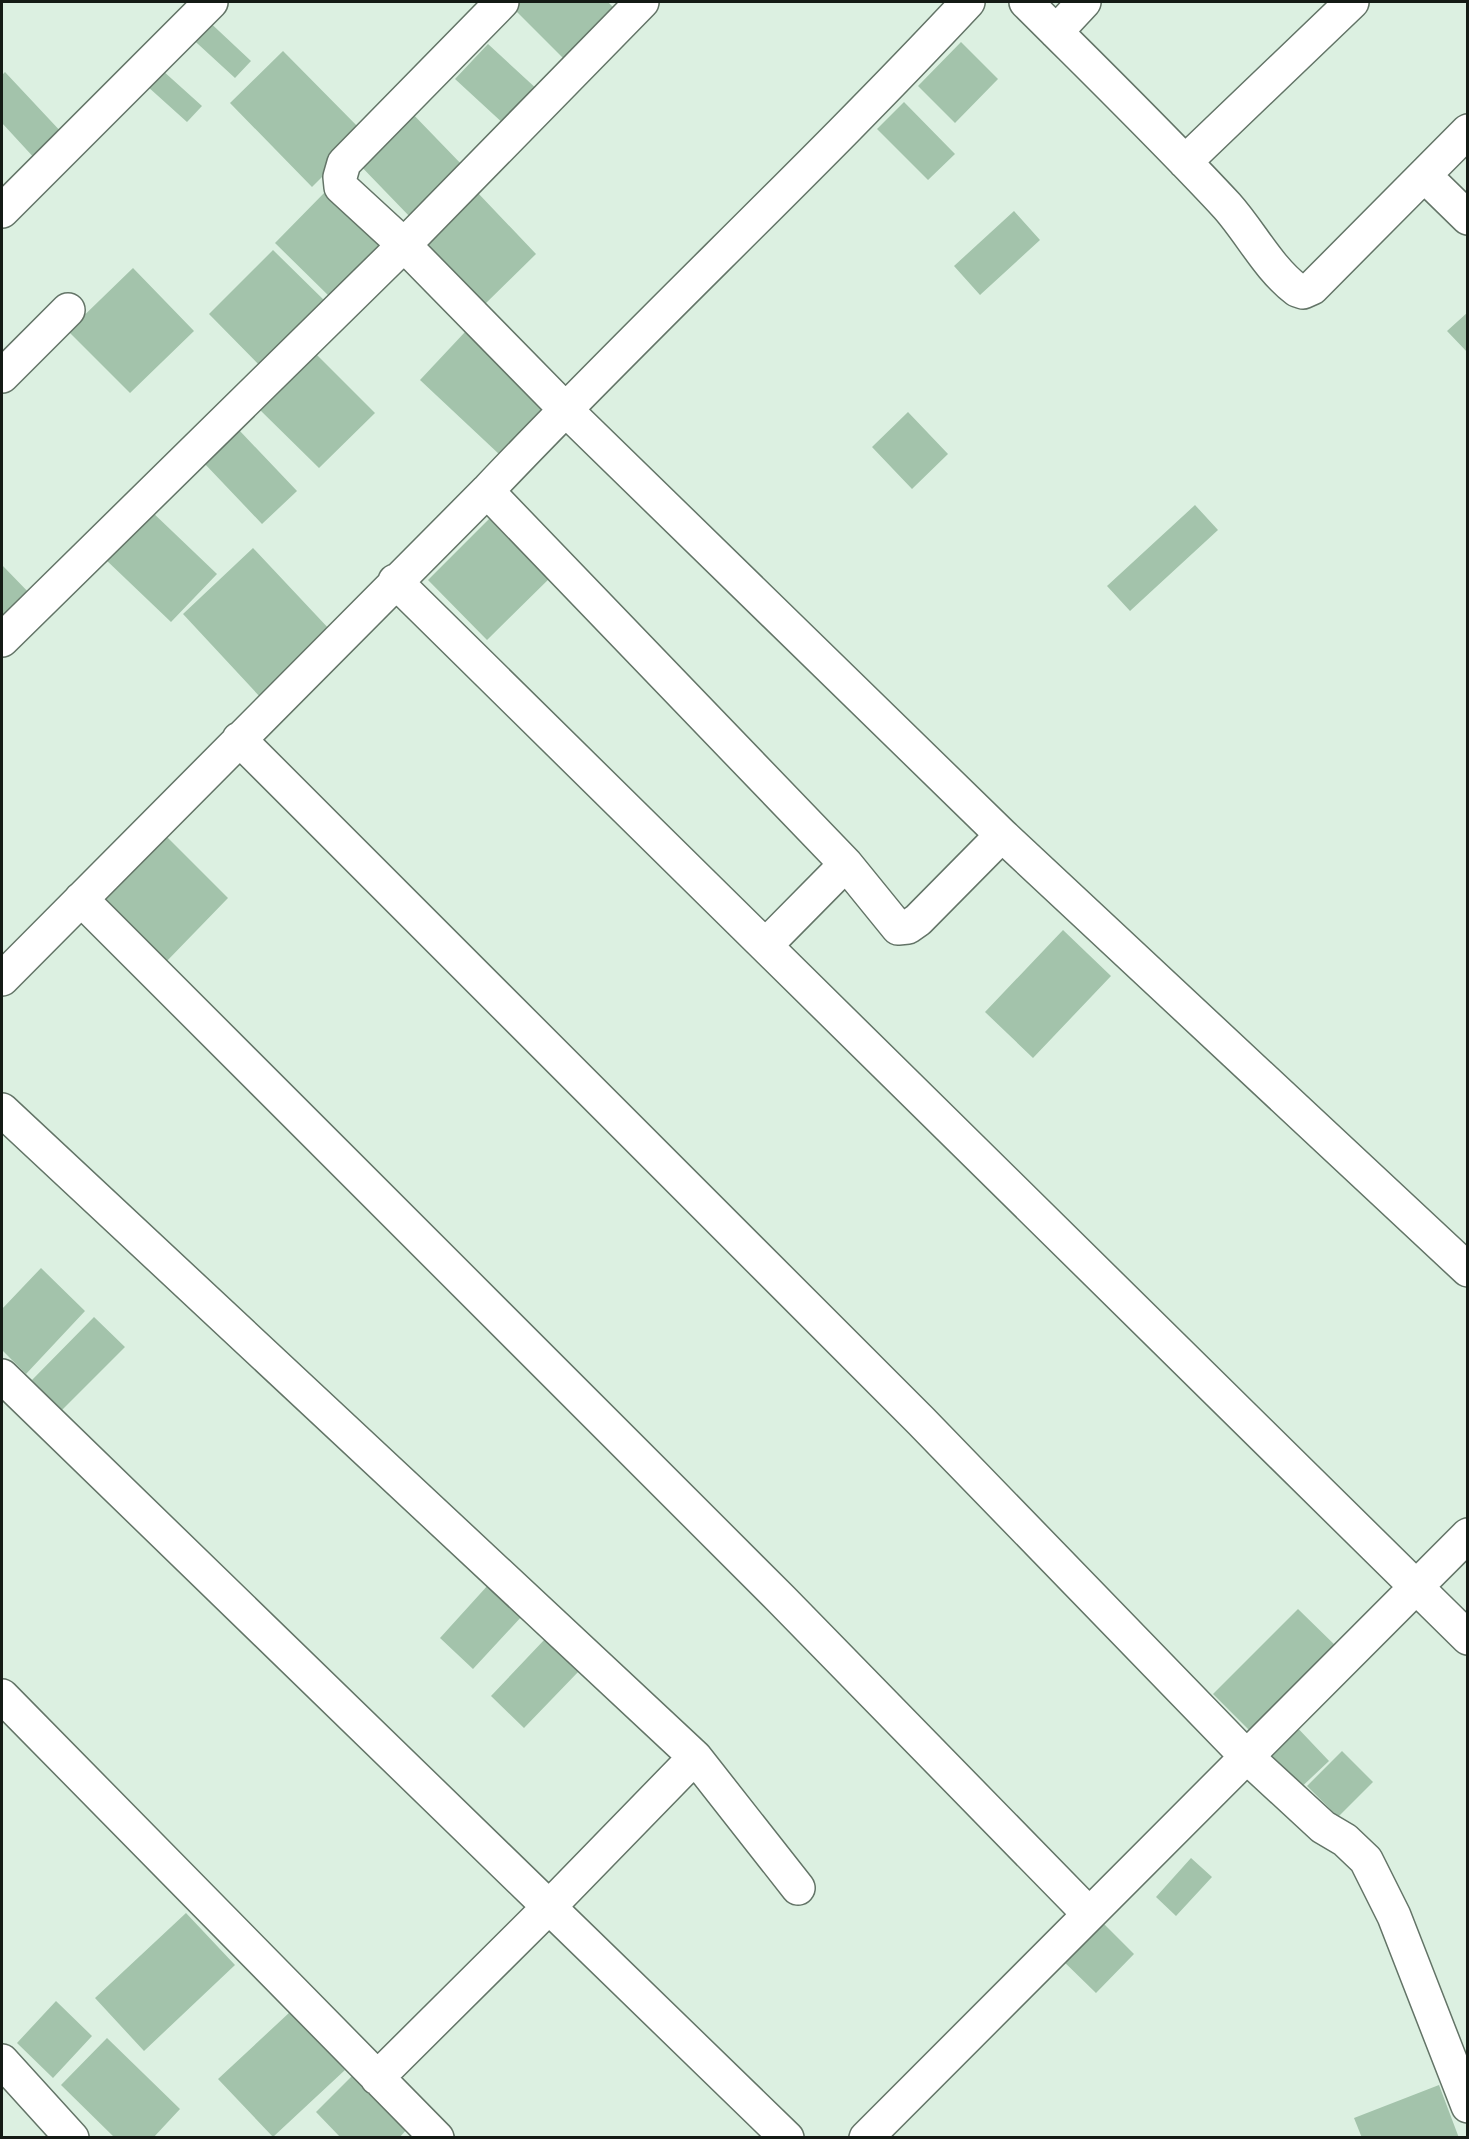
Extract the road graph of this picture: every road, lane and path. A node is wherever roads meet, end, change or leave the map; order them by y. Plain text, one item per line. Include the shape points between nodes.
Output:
1 (211, 2) edge
2 (502, 2) edge
3 (642, 2) edge
4 (968, 2) edge
5 (1026, 2) edge
6 (1084, 2) edge
7 (1352, 2) edge
8 (1056, 32) junction
9 (1467, 131) edge
10 (1185, 162) junction
11 (1425, 176) junction
12 (2, 211) edge
13 (1467, 218) edge
14 (404, 245) junction
15 (68, 310) dead end
16 (2, 376) edge
17 (565, 409) junction
18 (487, 491) junction
19 (395, 581) junction
20 (2, 640) edge
21 (239, 739) junction
22 (1002, 835) junction
23 (846, 864) junction
24 (81, 899) junction
25 (766, 945) junction
26 (2, 979) edge
27 (2, 1110) edge
28 (1467, 1270) edge
29 (2, 1378) edge
30 (1467, 1535) edge
31 (1416, 1586) junction
32 (1467, 1638) edge
33 (2, 1696) edge
34 (695, 1756) junction
35 (1246, 1756) junction
36 (798, 1888) dead end
37 (549, 1907) junction
38 (1089, 1914) junction
39 (2, 2061) edge
40 (377, 2078) junction
41 (1467, 2106) edge
42 (72, 2138) edge
43 (437, 2138) edge
44 (787, 2138) edge
45 (866, 2138) edge

1 - 12 street
2 - 14 street via 344,164 341,187
3 - 14 street
4 - 17 street via 766,211
5 - 8 street
6 - 8 street
7 - 10 street
8 - 10 street
9 - 11 street
10 - 11 street via 1229,208 1289,284 1303,292 1312,288
11 - 13 street
14 - 17 street
14 - 20 street
15 - 16 street
17 - 18 street
17 - 22 street
18 - 19 street
18 - 23 street
19 - 21 street
19 - 25 street
21 - 24 street
21 - 35 street via 921,1421
22 - 23 street via 908,927 898,928
22 - 28 street
23 - 25 street
24 - 26 street
24 - 38 street via 774,1591
25 - 31 street
27 - 34 street
29 - 37 street
30 - 31 street
31 - 32 street
31 - 35 street
33 - 40 street
34 - 36 street
34 - 37 street
35 - 38 street
35 - 41 street via 1323,1827 1345,1840 1366,1860 1397,1925
37 - 40 street
37 - 44 street
38 - 45 street
39 - 42 street
40 - 43 street

